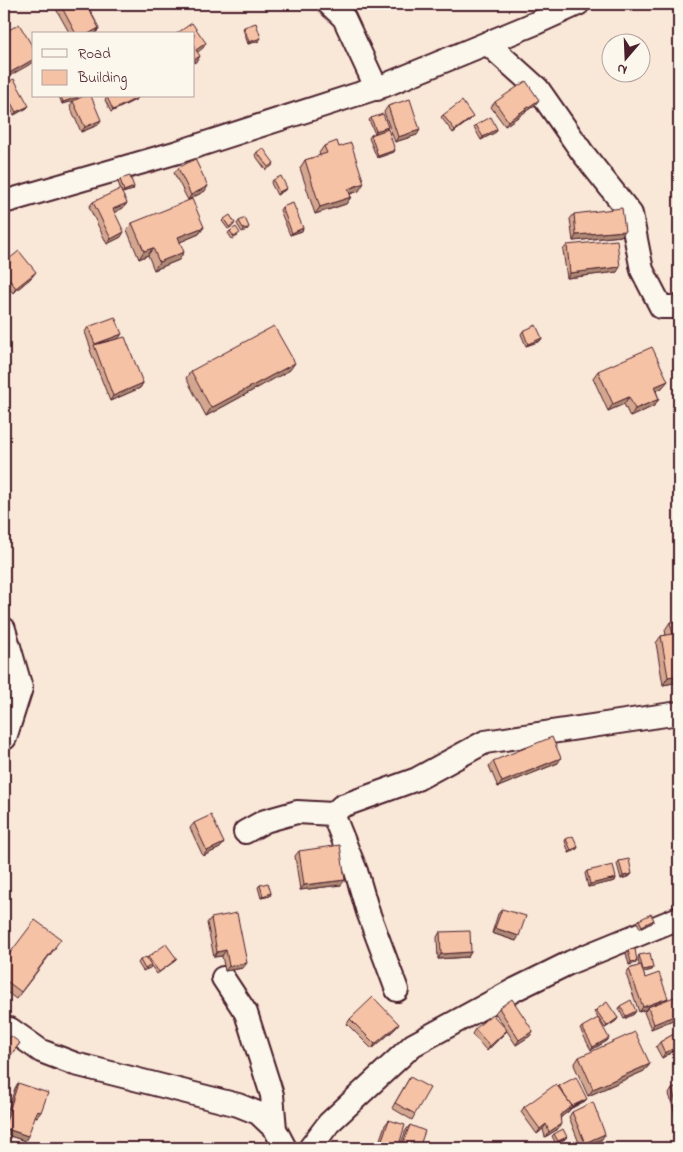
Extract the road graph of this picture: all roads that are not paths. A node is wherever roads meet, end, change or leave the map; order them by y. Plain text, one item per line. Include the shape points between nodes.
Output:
1 (329, 4) edge
2 (578, 4) edge
3 (487, 43) junction
4 (377, 88) junction
5 (4, 202) edge
6 (679, 308) edge
7 (4, 630) edge
8 (679, 713) edge
9 (5, 738) edge
10 (333, 814) junction
11 (245, 832) dead end
12 (679, 918) edge
13 (224, 978) dead end
14 (397, 990) dead end
15 (6, 1027) edge
16 (280, 1138) edge
17 (310, 1148) edge

1 - 4 street via 344,18
2 - 3 street
3 - 4 street
3 - 6 street via 538,89 631,214 642,270 661,306
4 - 5 street via 178,152
7 - 9 street via 20,688
8 - 10 street via 485,742 417,779 342,806
10 - 11 street via 297,812 265,821
10 - 14 street
12 - 17 street via 516,988 413,1045 329,1123
13 - 16 street via 246,1013 272,1095
15 - 16 street via 41,1051 75,1064 238,1105 258,1113

